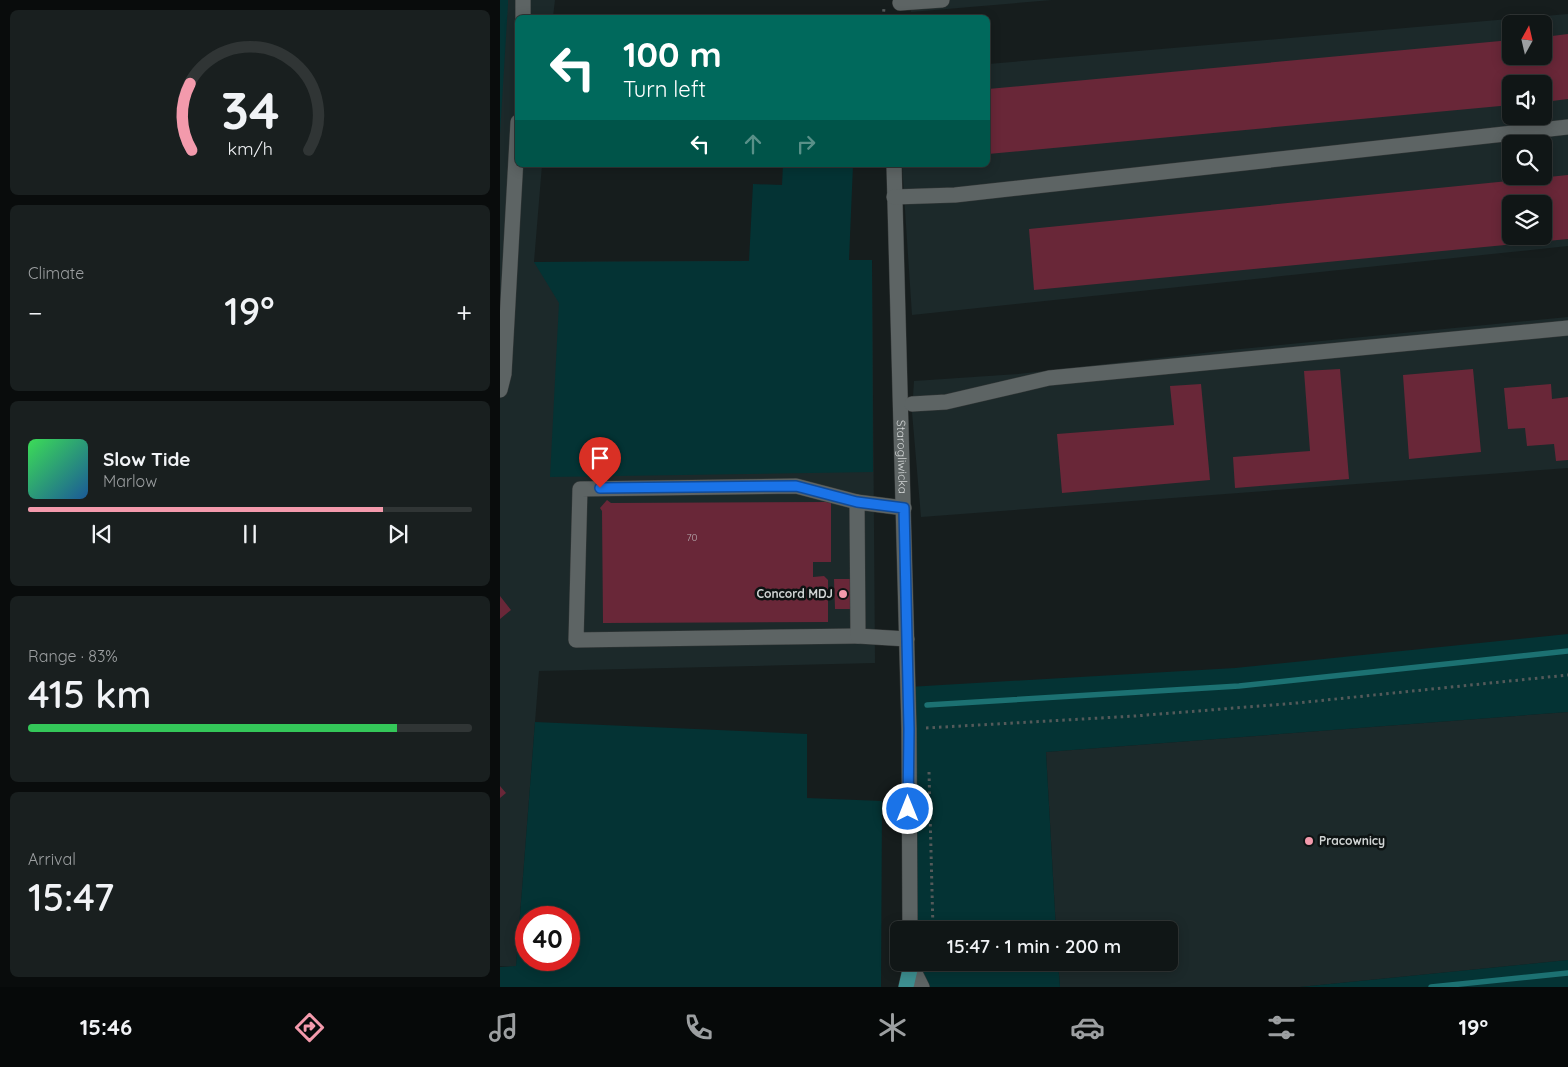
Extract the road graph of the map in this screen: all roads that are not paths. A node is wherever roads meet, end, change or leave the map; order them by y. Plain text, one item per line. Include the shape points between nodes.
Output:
1 (942, 0) edge
2 (900, 7) edge
3 (1568, 127) edge
4 (516, 167) edge
5 (894, 167) edge
6 (894, 197) junction
7 (1568, 328) edge
8 (500, 390) edge
9 (912, 404) dead end
10 (857, 502) junction
11 (904, 508) junction
12 (858, 636) junction
13 (907, 639) junction
14 (910, 921) edge
15 (909, 971) edge
16 (912, 971) edge
17 (914, 971) edge
18 (906, 987) edge
19 (913, 987) edge
20 (922, 987) edge

1 - 2 street
3 - 6 street via 955,195
4 - 8 street via 504,374
5 - 6 street, Starogliwicka
6 - 11 street, Starogliwicka
7 - 9 street via 1050,378 946,402
10 - 11 street
10 - 12 street
10 - 12 street via 796,486 580,489 576,640
11 - 13 street, Starogliwicka
12 - 13 street
13 - 14 street, Starogliwicka
15 - 18 main road
16 - 19 street
17 - 20 street

